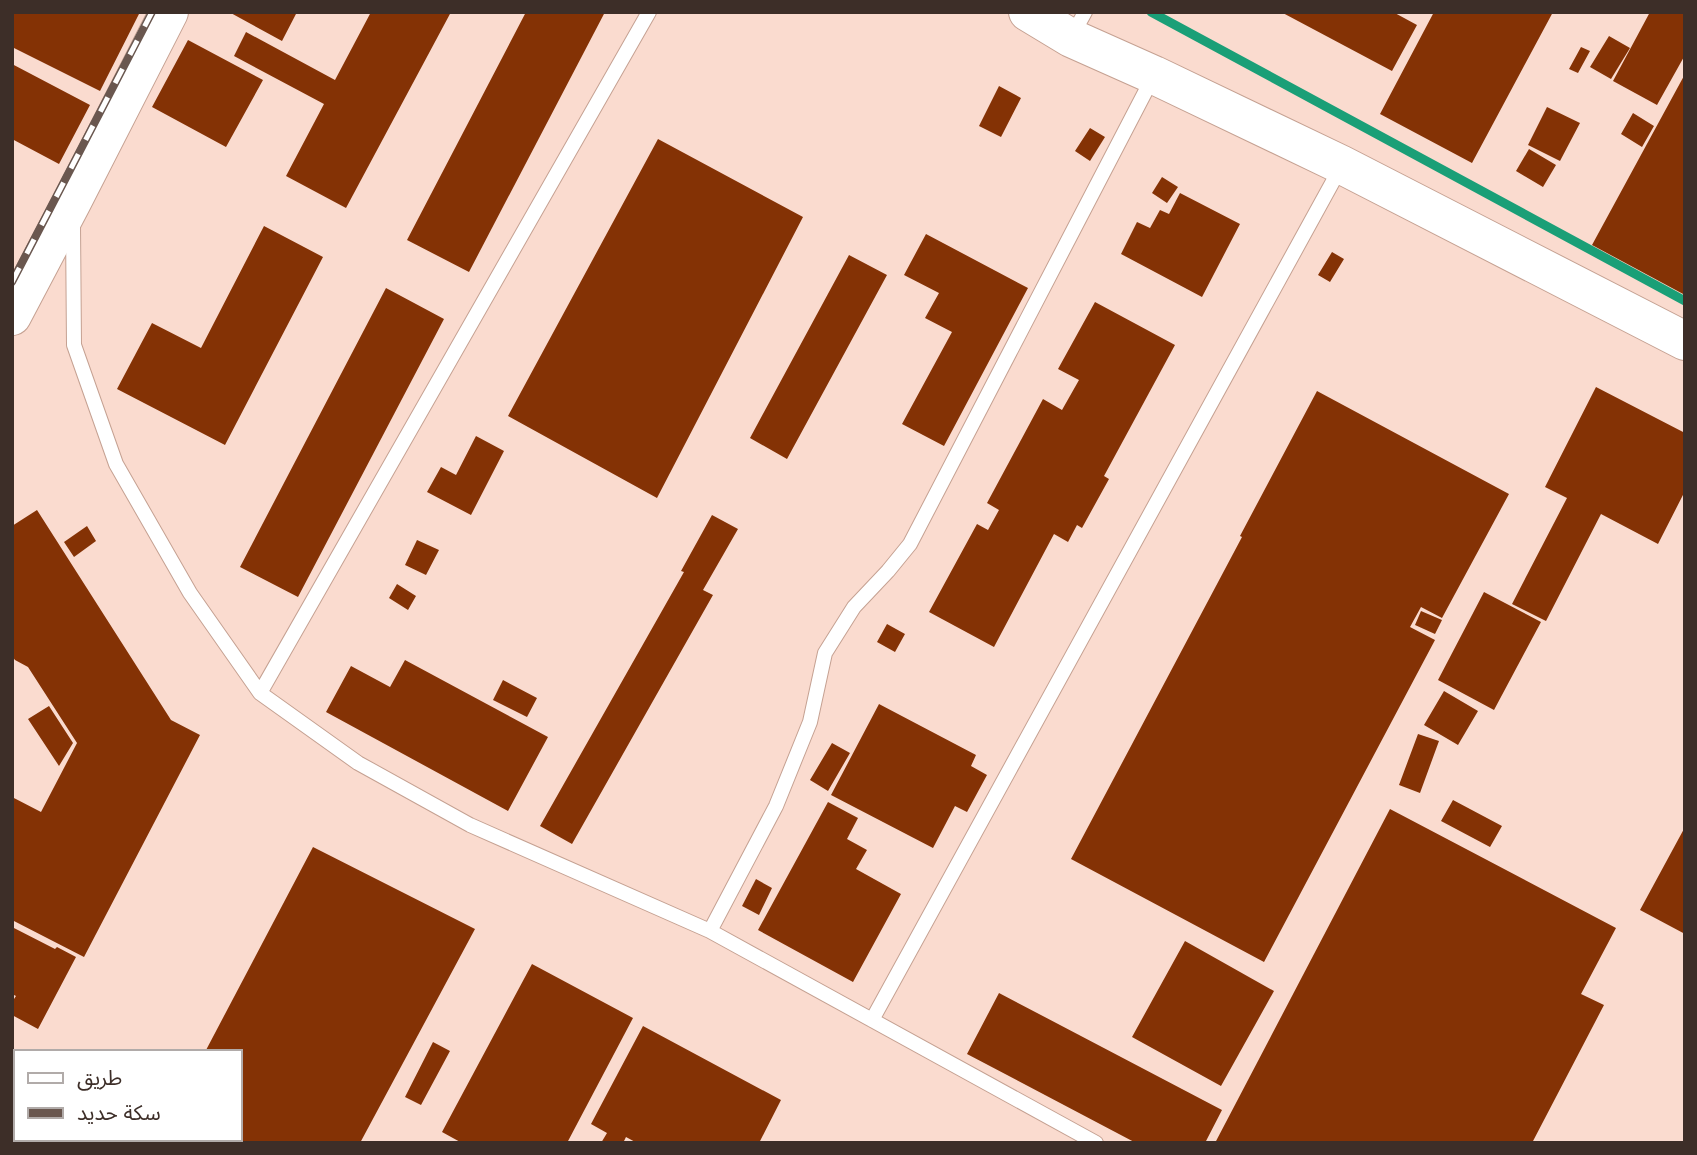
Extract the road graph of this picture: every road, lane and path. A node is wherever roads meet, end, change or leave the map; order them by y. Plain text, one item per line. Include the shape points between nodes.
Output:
1 (169, 12) edge
2 (649, 12) edge
3 (1028, 12) edge
4 (1078, 25) edge
5 (1154, 75) junction
6 (1342, 165) junction
7 (72, 202) junction
8 (12, 316) edge
9 (1685, 341) edge
10 (260, 693) junction
11 (710, 931) junction
12 (872, 1020) junction
13 (1096, 1143) edge

1 - 7 street
2 - 10 lane
3 - 4 street
4 - 5 street
5 - 6 street
5 - 11 lane via 910,544 853,607 825,653 810,722 775,806
6 - 9 street
6 - 12 lane
7 - 8 street
7 - 10 lane via 74,345 116,464 190,593
10 - 11 lane via 358,763 470,825
11 - 12 lane
12 - 13 lane

